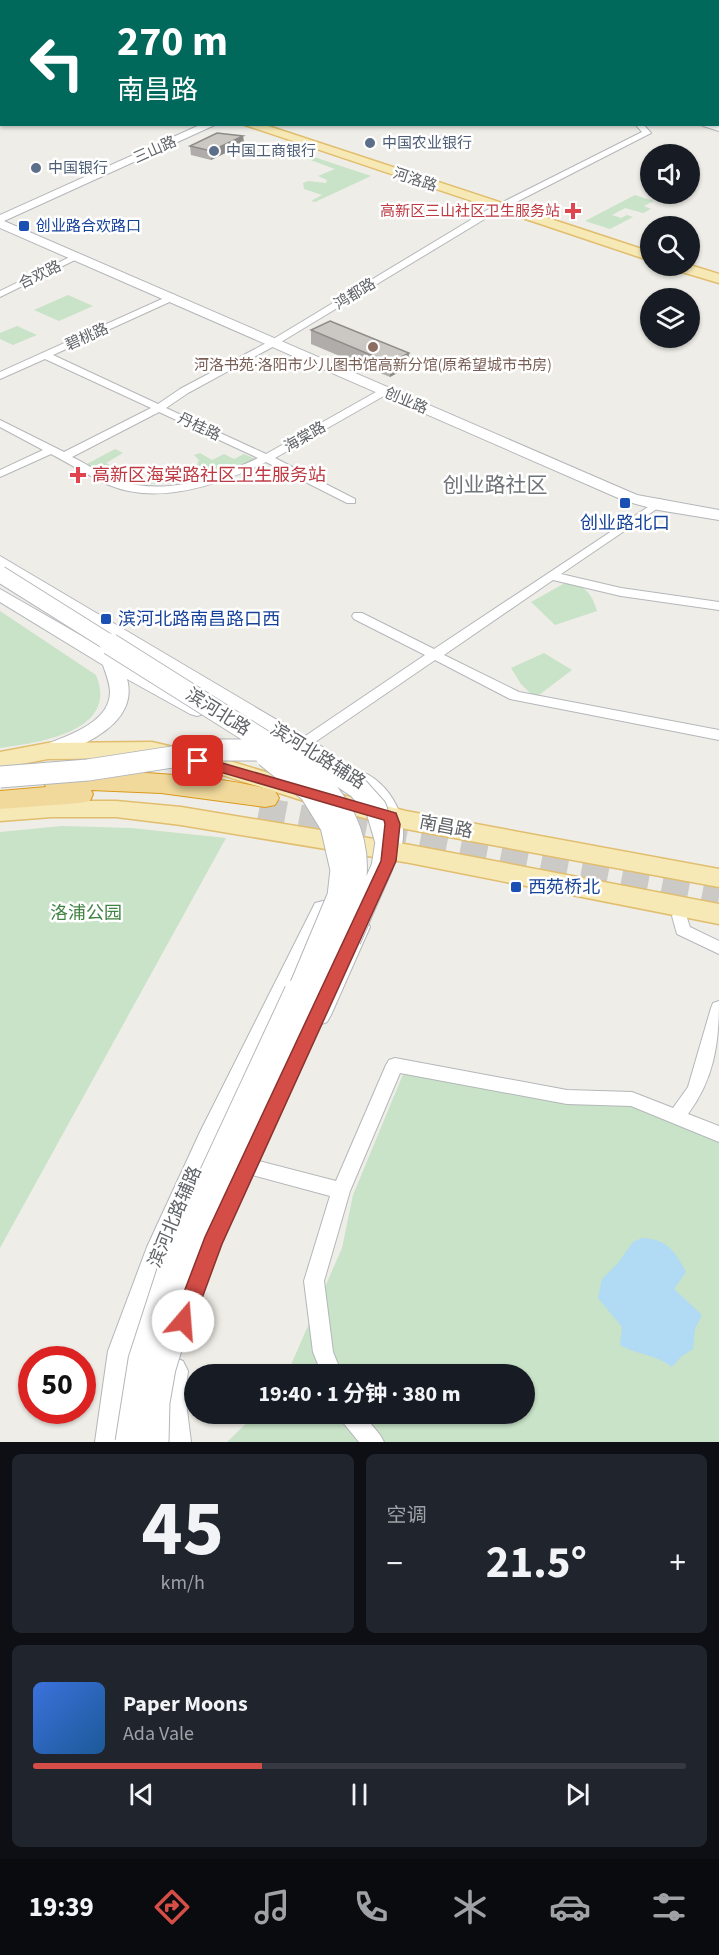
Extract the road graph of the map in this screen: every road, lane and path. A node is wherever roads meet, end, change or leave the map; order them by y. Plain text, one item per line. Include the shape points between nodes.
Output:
1 (197, 126) edge
2 (208, 126) edge
3 (254, 126) edge
4 (270, 126) edge
5 (640, 126) edge
6 (502, 206) junction
7 (0, 214) edge
8 (0, 222) edge
9 (640, 248) edge
10 (640, 253) edge
11 (78, 257) junction
12 (700, 267) edge
13 (700, 273) edge
14 (719, 273) edge
15 (719, 279) edge
16 (0, 294) edge
17 (172, 298) junction
18 (274, 343) junction
19 (45, 355) junction
20 (0, 376) edge
21 (386, 391) junction
22 (159, 408) junction
23 (0, 423) edge
24 (51, 450) junction
25 (63, 457) junction
26 (268, 459) junction
27 (0, 474) edge
28 (351, 501) dead end
29 (659, 504) junction
30 (719, 513) edge
31 (0, 561) edge
32 (0, 574) edge
33 (553, 576) junction
34 (0, 587) edge
35 (0, 594) edge
36 (719, 606) edge
37 (358, 616) dead end
38 (436, 656) junction
39 (111, 662) junction
40 (719, 735) edge
41 (302, 745) junction
42 (48, 751) junction
43 (283, 757) junction
44 (0, 759) edge
45 (0, 777) edge
46 (0, 785) edge
47 (0, 800) edge
48 (331, 801) junction
49 (0, 813) edge
50 (391, 816) junction
51 (346, 844) junction
52 (389, 852) junction
53 (719, 878) edge
54 (719, 914) edge
55 (680, 916) dead end
56 (719, 948) edge
57 (719, 1008) edge
58 (676, 1117) junction
59 (719, 1134) edge
60 (221, 1159) dead end
61 (248, 1166) junction
62 (341, 1191) junction
63 (199, 1252) junction
64 (328, 1364) edge
65 (357, 1424) edge
66 (110, 1442) edge
67 (129, 1442) edge
68 (155, 1442) edge
69 (176, 1442) edge
70 (373, 1442) edge

1 - 7 main road, 三山路
2 - 8 main road, 三山路
3 - 6 main road, 河洛路
4 - 6 main road, 河洛路
5 - 6 street, 鸿都路 via 647,133
6 - 9 main road, 河洛路
6 - 10 main road, 河洛路
6 - 18 street, 鸿都路
8 - 11 main road, 创业路
11 - 16 street, 合欢路
11 - 17 main road, 创业路
12 - 14 main road
13 - 15 main road
17 - 18 main road, 创业路
17 - 19 street, 碧桃路
18 - 21 main road, 创业路
18 - 22 street, 鸿都路
19 - 20 street, 碧桃路
19 - 22 street, 丹桂路
21 - 26 street, 海棠路
21 - 29 main road, 创业路
22 - 25 street, 鸿都路
22 - 26 street, 丹桂路
23 - 24 street, 海棠路
24 - 25 street, 海棠路
24 - 27 street
25 - 26 street, 海棠路 via 114,483 155,489 191,487
26 - 28 street, 丹桂路
29 - 30 main road, 创业路
29 - 33 street
31 - 41 main road, 滨河北路辅路
32 - 63 main road, 滨河北路, bridge via 302,765 342,808 355,838 358,861 354,893 334,951
33 - 36 street via 621,592
33 - 38 street
34 - 67 main road, 滨河北路, bridge via 277,763 310,792 331,826 341,870 338,896 314,958 177,1252 142,1360
35 - 39 main road, 滨河北路辅路
37 - 38 street
38 - 40 street via 515,696
38 - 41 street
39 - 42 main road via 119,699 107,719 92,731
39 - 43 main road, 滨河北路辅路
41 - 43 street
41 - 50 main road, 滨河北路辅路 via 359,778 382,797
42 - 44 main road, 南昌路
42 - 48 main road, 南昌路 via 152,750 220,766
43 - 48 main road, 滨河北路辅路
45 - 63 main road, bridge via 88,770 218,750 279,750 313,758 358,788 376,808 386,842 382,867
46 - 47 highway via 126,779 194,785 262,804 137,793
48 - 50 main road, 南昌路
48 - 51 main road, 滨河北路辅路
49 - 51 main road, 南昌路 via 116,809
50 - 52 main road
50 - 53 main road, 南昌路
51 - 52 main road, 南昌路
51 - 66 main road, 滨河北路辅路 via 318,919 208,1140 161,1247 123,1351
52 - 54 main road, 南昌路
52 - 61 main road via 354,938
55 - 56 street via 683,930
57 - 58 street via 696,1090
58 - 59 street
58 - 62 street via 632,1099 567,1097 394,1065
60 - 61 street
61 - 62 street
61 - 69 main road via 212,1243 174,1353 171,1394
62 - 64 street via 314,1281
63 - 68 main road, 滨河北路, bridge via 167,1343 156,1399
65 - 70 street

